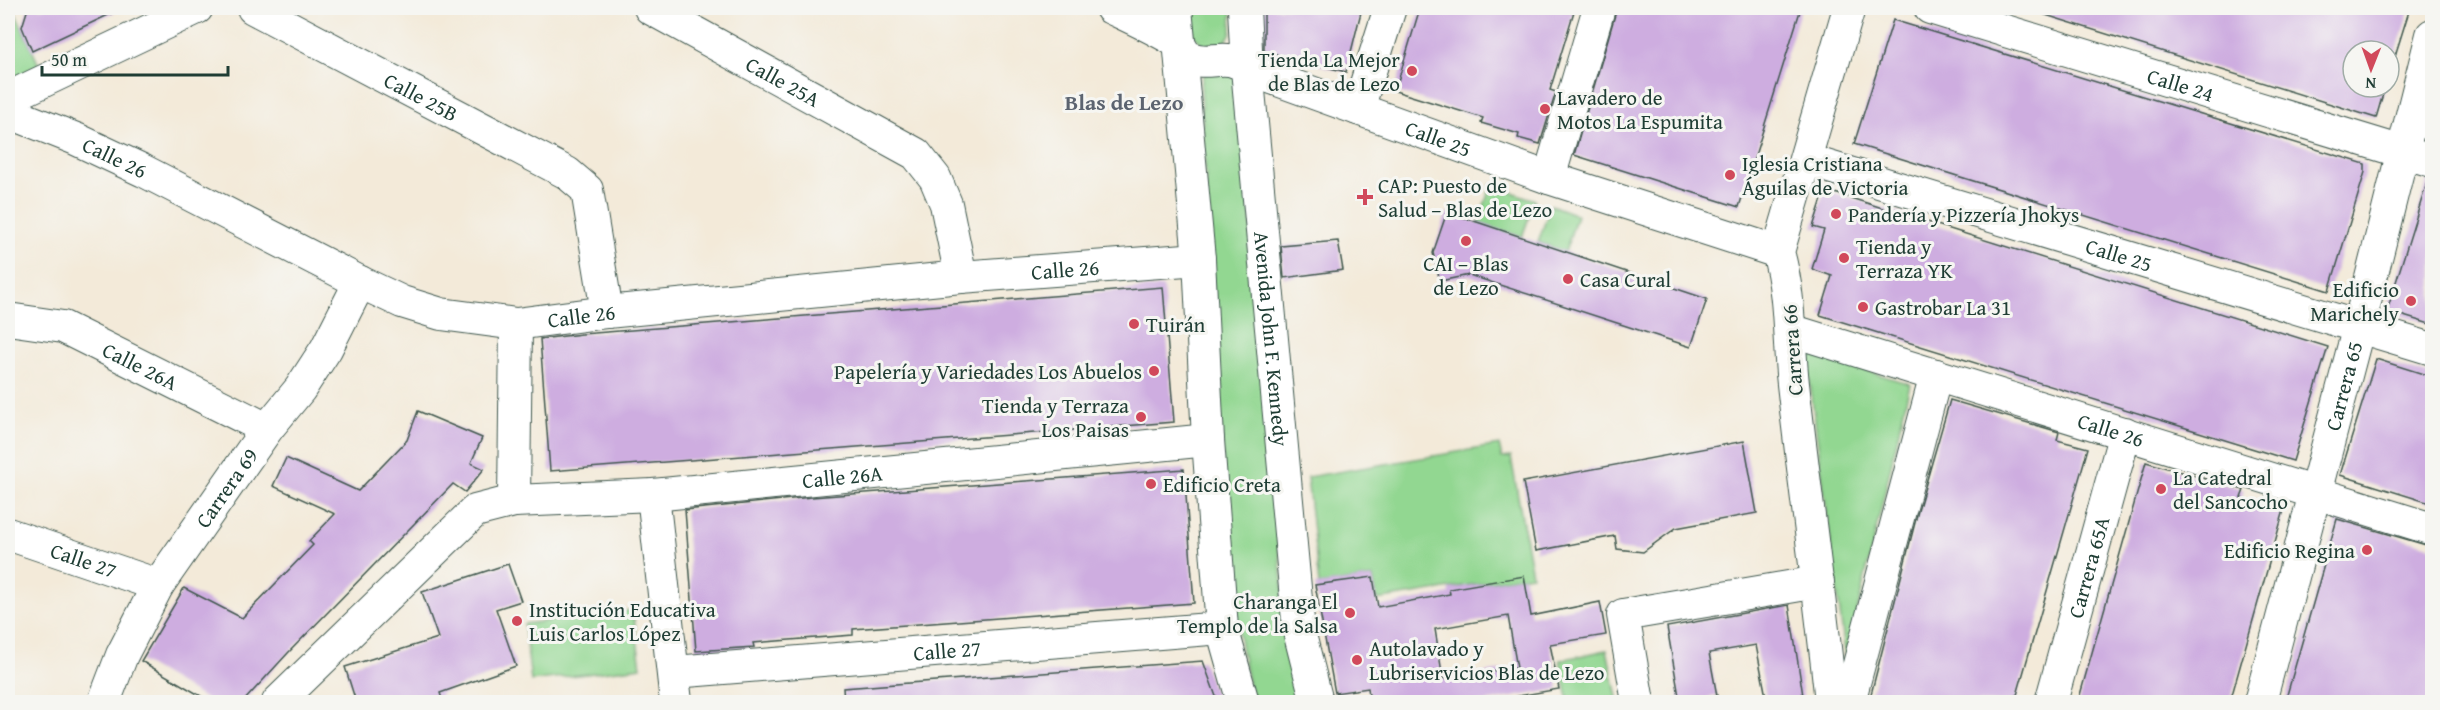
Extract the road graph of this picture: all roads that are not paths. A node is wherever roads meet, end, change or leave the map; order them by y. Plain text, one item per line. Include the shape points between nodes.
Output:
1 (197, 8) edge
2 (253, 8) edge
3 (651, 8) edge
4 (1111, 8) edge
5 (1176, 8) edge
6 (1244, 8) edge
7 (1390, 8) edge
8 (1599, 8) edge
9 (1849, 8) edge
10 (1930, 8) edge
11 (2433, 35) edge
12 (1187, 50) junction
13 (1237, 64) junction
14 (8, 98) edge
15 (1358, 109) junction
16 (8, 112) edge
17 (2402, 152) junction
18 (1806, 160) junction
19 (2433, 161) edge
20 (1549, 178) junction
21 (1779, 252) junction
22 (1199, 259) junction
23 (961, 277) junction
24 (360, 282) junction
25 (607, 312) junction
26 (8, 319) edge
27 (516, 324) junction
28 (2359, 326) junction
29 (1790, 330) junction
30 (2433, 349) edge
31 (1936, 375) junction
32 (267, 429) junction
33 (2125, 433) junction
34 (1208, 440) junction
35 (2315, 491) junction
36 (653, 495) junction
37 (514, 501) junction
38 (2433, 529) edge
39 (8, 534) edge
40 (1818, 582) junction
41 (158, 585) junction
42 (1222, 628) junction
43 (675, 687) edge
44 (104, 702) edge
45 (278, 702) edge
46 (1243, 702) edge
47 (1317, 702) edge
48 (1638, 702) edge
49 (1831, 702) edge
50 (1849, 702) edge
51 (2051, 702) edge
52 (2260, 702) edge

1 - 14 street
2 - 25 street, Calle 25B via 567,173 587,190
3 - 23 street, Calle 25A via 916,154 935,178 946,204
4 - 12 street, Calle 25
5 - 12 street
6 - 13 street, Avenida John F. Kennedy
7 - 15 street
8 - 20 street
9 - 18 street
10 - 17 street, Calle 24
11 - 17 street, Carrera 65
12 - 13 street, Calle 25
12 - 22 street
13 - 15 street, Calle 25
13 - 47 street, Avenida John F. Kennedy via 1299,631
15 - 20 street, Calle 25
16 - 24 street, Calle 26 via 144,171
17 - 19 street, Calle 24
17 - 28 street, Carrera 65
18 - 21 street
18 - 28 street, Calle 25
20 - 21 street, Calle 25
21 - 29 street, Carrera 66 via 1786,279
22 - 23 street, Calle 26
22 - 34 street
23 - 25 street, Calle 26
24 - 27 street, Calle 26 via 402,302 441,314
24 - 32 street, Carrera 69 via 326,349
25 - 27 street, Calle 26
26 - 32 street, Calle 26A via 63,327
27 - 37 street
28 - 30 street, Calle 25
28 - 35 street, Carrera 65
29 - 31 street, Calle 26
29 - 40 street, Carrera 66 via 1792,381
31 - 33 street, Calle 26
31 - 50 street
32 - 41 street, Carrera 69
33 - 35 street, Calle 26
33 - 51 street, Carrera 65A
34 - 36 street, Calle 26A
34 - 42 street
35 - 38 street, Calle 26
35 - 52 street, Carrera 65
36 - 37 street, Calle 26A
36 - 43 street
37 - 45 street, Calle 26A via 475,511
39 - 41 street, Calle 27
40 - 48 street via 1623,615
40 - 49 street, Carrera 66
41 - 44 street, Carrera 69 via 122,655
42 - 43 street, Calle 27
42 - 46 street

